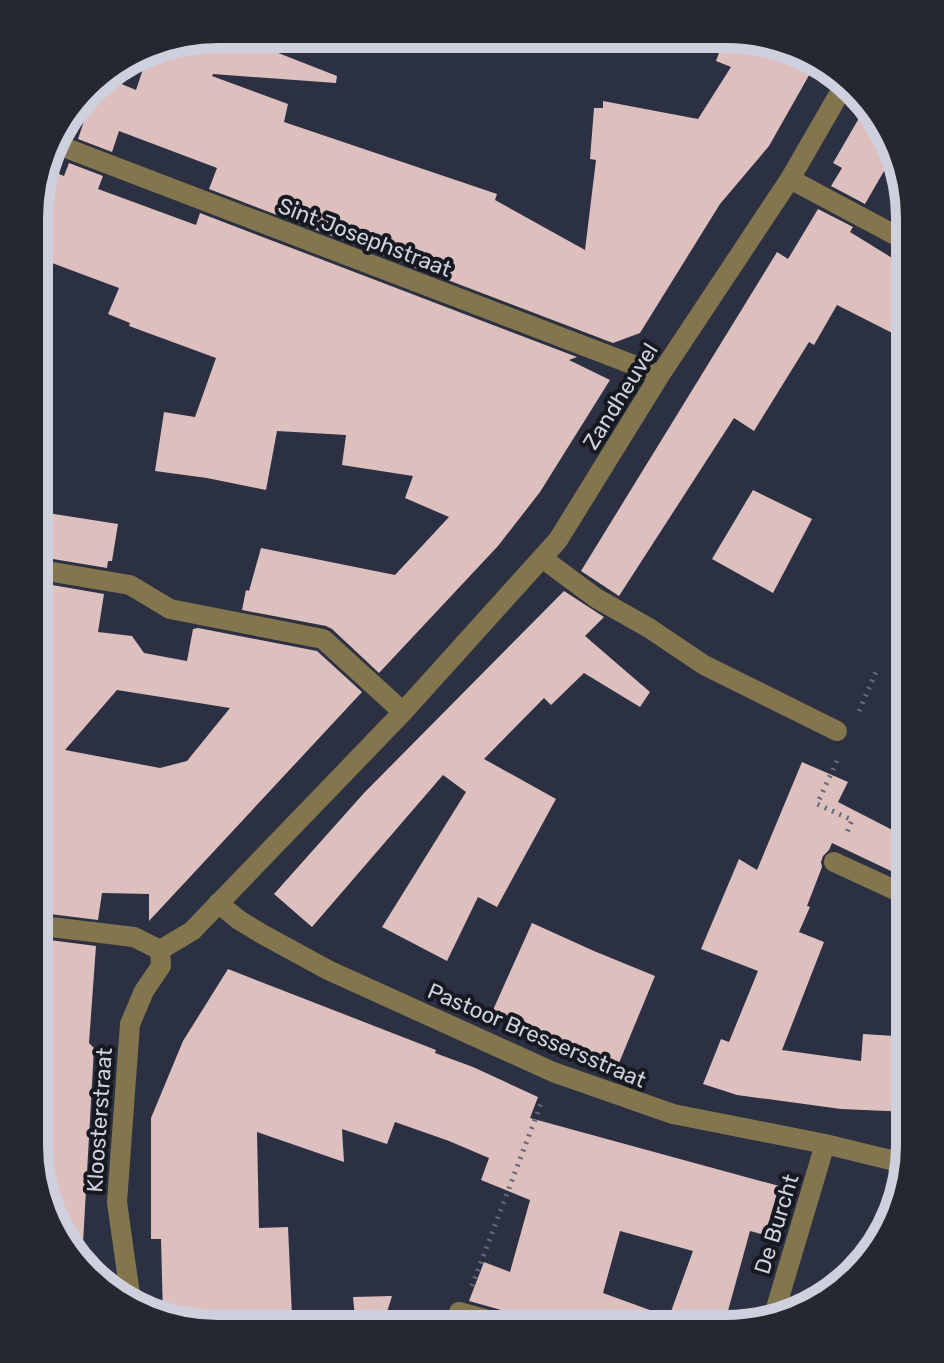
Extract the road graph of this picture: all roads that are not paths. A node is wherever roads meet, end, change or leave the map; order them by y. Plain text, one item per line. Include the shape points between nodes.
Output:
1 (840, 92) edge
2 (63, 147) edge
3 (790, 179) junction
4 (896, 236) edge
5 (660, 375) junction
6 (542, 558) junction
7 (48, 571) edge
8 (403, 712) junction
9 (837, 731) dead end
10 (834, 862) road end
11 (896, 891) edge
12 (218, 903) junction
13 (48, 927) edge
14 (160, 950) junction
15 (825, 1144) junction
16 (895, 1161) edge
17 (129, 1290) edge
18 (776, 1307) edge
19 (460, 1312) road end
20 (471, 1315) edge

1 - 3 street, Zandheuvel
2 - 5 street, Sint Josephstraat
3 - 4 street
3 - 5 street, Zandheuvel
5 - 6 street, Zandheuvel
6 - 8 street, Zandheuvel
6 - 9 street via 704,665
7 - 8 street via 130,585 170,609 323,639
8 - 12 street, Zandheuvel
10 - 11 street
12 - 14 street, Zandheuvel via 192,931
12 - 15 street, Pastoor Bressersstraat via 328,970 553,1072 673,1114
13 - 14 street via 134,937
14 - 17 street, Kloosterstraat via 161,966 130,1024 117,1202
15 - 16 street, Pastoor Bressersstraat
15 - 18 street, De Burcht
19 - 20 street

